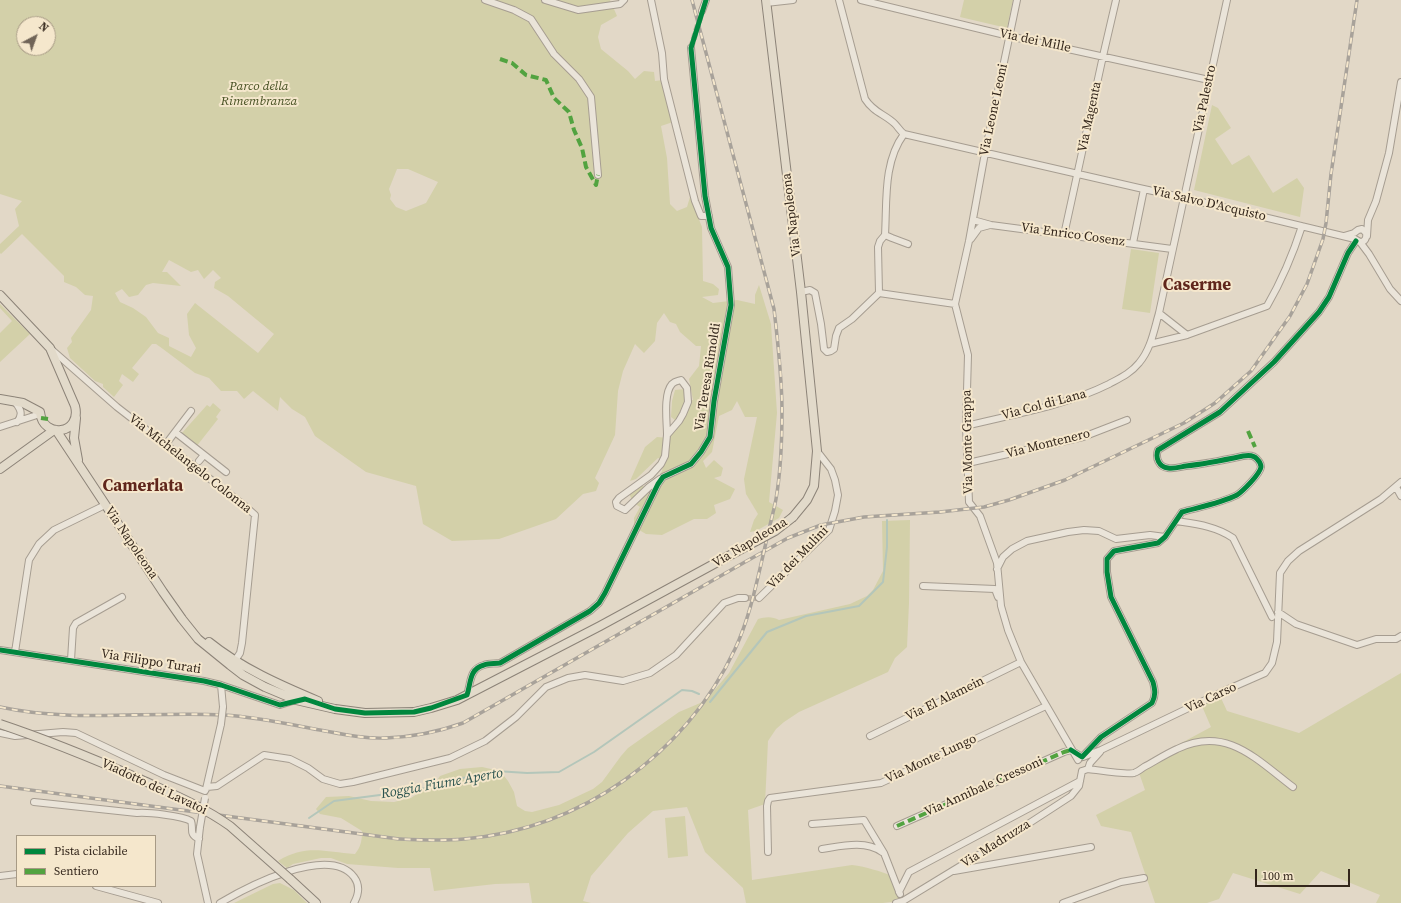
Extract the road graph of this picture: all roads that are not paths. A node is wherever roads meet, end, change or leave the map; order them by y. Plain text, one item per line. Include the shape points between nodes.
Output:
1 (485, 0) edge
2 (545, 0) edge
3 (624, 0) edge
4 (651, 0) edge
5 (706, 0) edge
6 (793, 0) edge
7 (839, 0) edge
8 (861, 0) edge
9 (1017, 0) edge
10 (1116, 0) edge
11 (1227, 0) edge
12 (766, 1) edge
13 (702, 11) tunnel mouth
14 (1009, 36) junction
15 (691, 48) tunnel mouth
16 (1103, 56) junction
17 (1209, 80) junction
18 (1401, 82) edge
19 (904, 134) junction
20 (985, 153) junction
21 (1078, 174) junction
22 (598, 175) dead end
23 (1144, 189) junction
24 (1185, 198) junction
25 (708, 216) junction
26 (973, 220) junction
27 (1368, 220) junction
28 (991, 224) junction
29 (1302, 226) junction
30 (885, 235) junction
31 (1064, 235) junction
32 (1359, 237) junction
33 (969, 241) junction
34 (1133, 243) junction
35 (908, 244) dead end
36 (1172, 249) junction
37 (801, 292) junction
38 (879, 293) junction
39 (0, 295) edge
40 (1401, 301) edge
41 (955, 304) junction
42 (1159, 313) junction
43 (1187, 335) junction
44 (1150, 344) junction
45 (50, 348) junction
46 (0, 399) edge
47 (14, 401) junction
48 (191, 412) dead end
49 (40, 413) junction
50 (76, 415) junction
51 (1127, 420) dead end
52 (17, 422) junction
53 (966, 426) junction
54 (0, 427) edge
55 (52, 429) junction
56 (174, 432) junction
57 (667, 435) junction
58 (166, 444) junction
59 (817, 451) junction
60 (204, 455) junction
61 (199, 461) dead end
62 (968, 464) junction
63 (79, 467) junction
64 (0, 469) edge
65 (226, 472) dead end
66 (663, 477) junction
67 (1401, 482) edge
68 (1396, 487) junction
69 (1401, 496) edge
70 (105, 505) junction
71 (1176, 521) junction
72 (1165, 537) junction
73 (997, 569) junction
74 (923, 586) dead end
75 (122, 597) dead end
76 (745, 598) tunnel mouth
77 (759, 598) tunnel mouth
78 (1001, 606) junction
79 (1278, 612) junction
80 (1272, 617) dead end
81 (182, 619) junction
82 (1401, 636) edge
83 (0, 650) edge
84 (15, 652) junction
85 (219, 656) junction
86 (236, 659) junction
87 (71, 660) junction
88 (1021, 662) junction
89 (221, 685) junction
90 (466, 695) junction
91 (296, 700) junction
92 (1046, 706) junction
93 (335, 709) junction
94 (0, 724) edge
95 (0, 732) edge
96 (870, 736) dead end
97 (1071, 750) junction
98 (1101, 750) junction
99 (1081, 758) junction
100 (1087, 768) junction
101 (1080, 781) junction
102 (1293, 787) dead end
103 (206, 789) junction
104 (34, 802) dead end
105 (812, 824) dead end
106 (897, 826) dead end
107 (199, 838) junction
108 (1091, 847) dead end
109 (822, 849) dead end
110 (768, 852) dead end
111 (884, 853) junction
112 (951, 872) junction
113 (16, 874) edge
114 (0, 876) edge
115 (1144, 878) dead end
116 (100, 887) edge
117 (899, 892) junction
118 (234, 895) junction
119 (154, 902) edge
120 (316, 902) edge
121 (903, 902) junction
122 (208, 903) edge
123 (220, 903) edge
124 (227, 903) edge
125 (354, 903) edge
126 (896, 903) edge
127 (1063, 903) edge

1 - 22 street via 531,19 554,54 591,97
2 - 3 street via 578,10 620,4
4 - 25 street via 662,53 664,79 694,201 701,216
5 - 13 street
6 - 12 street
7 - 19 street via 865,99 872,109 895,124
8 - 14 street, Via dei Mille
9 - 14 street, Via Leone Leoni
10 - 16 street, Via Magenta
11 - 17 street, Via Palestro
12 - 37 main road, Via Napoleona
14 - 16 street, Via dei Mille
14 - 20 street, Via Leone Leoni
15 - 25 street, Via Teresa Rimoldi
16 - 17 street, Via dei Mille
16 - 21 street, Via Magenta
17 - 24 street, Via Palestro
18 - 27 street via 1388,158
19 - 20 street, Via Salvo D'Acquisto
19 - 30 street via 896,145 891,161
20 - 21 street, Via Salvo D'Acquisto
20 - 26 street, Via Leone Leoni
21 - 23 street, Via Salvo D'Acquisto
21 - 31 street, Via Magenta
23 - 24 street, Via Salvo D'Acquisto
23 - 34 street
24 - 29 street, Via Salvo D'Acquisto
24 - 36 street, Via Palestro
25 - 66 street, Via Teresa Rimoldi via 728,267 731,305 710,437 691,464
26 - 28 street, Via Enrico Cosenz
26 - 33 street, Via Leone Leoni
27 - 32 street
27 - 32 street
28 - 31 street, Via Enrico Cosenz
28 - 33 street via 980,228
29 - 32 street, Via Salvo D'Acquisto via 1340,236
29 - 43 street via 1287,268 1267,306
30 - 35 street
30 - 38 street via 878,247
31 - 34 street, Via Enrico Cosenz
32 - 40 street via 1390,289
32 - 71 street via 1348,253 1329,297 1319,312 1274,362 1220,412 1158,450 1157,460 1169,469 1248,455 1261,464 1259,472 1239,494 1182,512
33 - 41 street, Via Leone Leoni
34 - 36 street, Via Enrico Cosenz
36 - 42 street, Via Col di Lana
37 - 38 street via 810,290 815,293 827,352 834,349 839,328
37 - 59 main road, Via Napoleona
38 - 41 street
39 - 45 main road, Via Napoleona
41 - 53 street, Via Monte Grappa via 968,355
42 - 43 street
42 - 44 street, Via Col di Lana
43 - 44 street
44 - 53 street, Via Col di Lana via 1140,363 1132,370 1094,391 1080,397
45 - 50 main road, Via Napoleona via 74,401
45 - 58 street, Via Michelangelo Colonna via 117,407
46 - 47 main road
47 - 49 main road
47 - 52 street via 21,413
48 - 56 street
49 - 52 street
49 - 55 main road, Via Napoleona via 43,421
50 - 55 main road via 71,426 66,429
50 - 63 main road, Via Napoleona via 74,438
51 - 62 street, Via Montenero via 1083,437
52 - 54 street
53 - 62 street, Via Monte Grappa
55 - 63 main road, Via Napoleona
55 - 64 main road
56 - 58 street
56 - 60 street
57 - 57 street via 683,414 688,402 687,388 681,380 672,384 668,396
57 - 66 street, Via Teresa Rimoldi via 665,456 660,464 651,475 619,498 617,506 625,510
58 - 86 street, Via Michelangelo Colonna via 255,515 242,643
59 - 77 street, Via dei Mulini via 831,469 838,495 829,530
59 - 90 main road, Via Napoleona, bridge via 814,486 807,500 793,517 775,531
60 - 61 street
60 - 65 street
62 - 73 street, Via Monte Grappa via 969,502 980,516
63 - 70 main road, Via Napoleona
66 - 90 street via 599,603 500,663 478,667 472,675
67 - 68 street, Via Carso
68 - 69 street
68 - 79 street, Via Carso via 1299,551 1288,561 1280,573
70 - 81 main road, Via Napoleona
70 - 84 street via 54,530 39,544 29,560
71 - 72 street
71 - 80 street via 1208,526 1233,538
72 - 73 street via 1150,534 1116,539 1099,531 1068,532 1027,541 1003,557
72 - 99 street via 1158,543 1114,551 1107,559 1111,597 1153,682 1155,697 1152,703 1100,738
73 - 78 street, Via Monte Grappa
74 - 78 street via 995,589
75 - 87 street via 76,624 73,628
76 - 103 street via 724,603 676,655 650,673 624,681 585,675 568,678 546,687 516,718 485,741 450,758 340,784 323,779 290,759 264,756 217,786
78 - 88 street, Via Monte Grappa
79 - 82 street via 1296,624 1357,645 1376,639 1396,639
79 - 98 street, Via Carso via 1277,642 1272,663 1265,673
81 - 85 main road, Via Napoleona via 198,639
81 - 86 main road, Via Napoleona via 212,644
83 - 84 street, Via Filippo Turati
84 - 87 street, Via Filippo Turati
85 - 86 main road, Via Napoleona
85 - 91 main road, Via Napoleona via 243,675
86 - 93 main road, Via Napoleona via 270,680
87 - 89 street, Via Filippo Turati
88 - 92 street, Via Monte Grappa
88 - 96 street, Via El Alamein
89 - 91 street, Via Filippo Turati via 280,705
89 - 103 street, bridge via 221,724
90 - 93 main road, Via Napoleona via 414,712 365,713
91 - 93 main road, Via Napoleona via 305,699
92 - 97 street, Via Monte Grappa
92 - 110 street, Via Monte Lungo via 881,783 770,798 767,806
94 - 120 main road, Viadotto dei Lavatoi, bridge via 94,759 192,803 219,818
95 - 103 street via 15,736 76,733 164,775
97 - 99 street
97 - 106 street, Via Annibale Cressoni
98 - 99 street, Via Carso
98 - 100 street, Via Carso
99 - 100 street via 1090,761
99 - 100 street via 1077,767
100 - 101 street, Via Madruzza
100 - 102 street via 1134,773 1188,743 1216,740 1233,745 1249,754
101 - 112 street, Via Madruzza via 1078,789 1071,796
101 - 117 street via 909,872
103 - 107 street, bridge
104 - 107 street via 182,818 191,821 192,834
105 - 111 street via 864,820
107 - 122 street via 197,854
108 - 112 street
109 - 111 street via 857,844
111 - 117 street
112 - 121 street, Via Madruzza
113 - 114 street
115 - 127 street via 1120,882
116 - 119 street
117 - 121 street
118 - 123 street
118 - 124 street
118 - 125 street via 296,869 323,864 344,869 354,877 358,890
121 - 126 street, Via Madruzza

